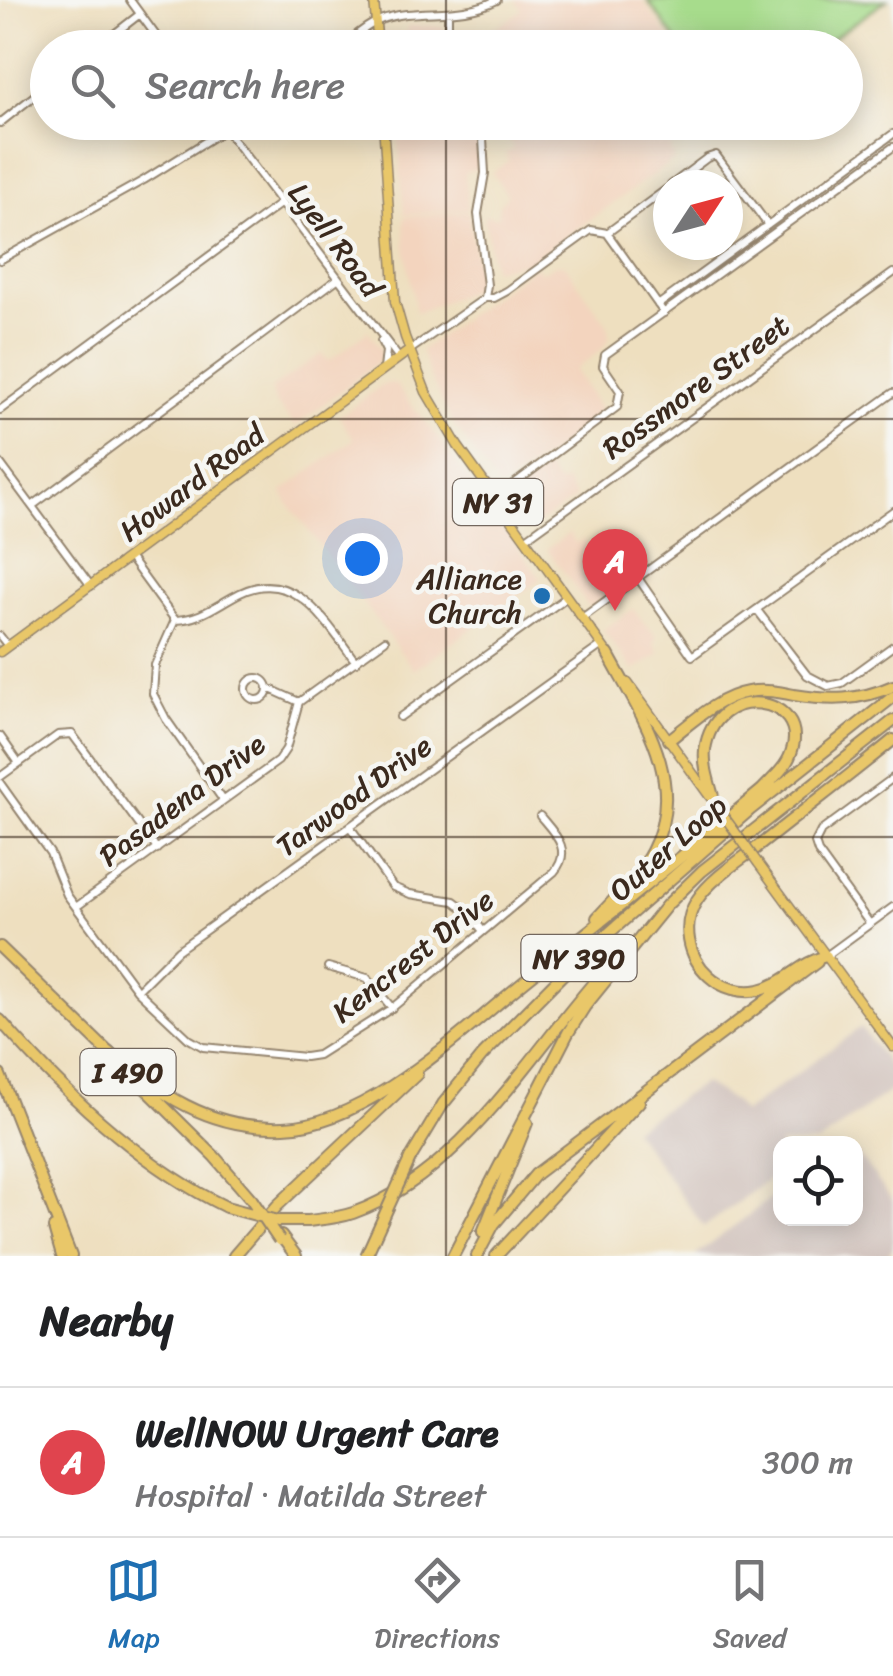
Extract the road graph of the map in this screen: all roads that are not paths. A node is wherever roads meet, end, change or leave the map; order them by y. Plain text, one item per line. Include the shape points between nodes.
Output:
1 (130, 0) edge
2 (374, 0) edge
3 (497, 0) edge
4 (140, 14) junction
5 (448, 14) junction
6 (376, 21) junction
7 (119, 30) edge
8 (151, 30) edge
9 (364, 30) edge
10 (377, 30) edge
11 (448, 30) edge
12 (30, 99) edge
13 (0, 123) edge
14 (893, 134) edge
15 (209, 140) edge
16 (233, 140) edge
17 (384, 140) edge
18 (483, 140) edge
19 (893, 146) edge
20 (691, 170) edge
21 (727, 170) edge
22 (743, 191) edge
23 (653, 198) edge
24 (280, 204) junction
25 (768, 225) junction
26 (607, 232) junction
27 (0, 260) edge
28 (893, 273) edge
29 (336, 280) junction
30 (485, 298) junction
31 (658, 305) junction
32 (664, 313) junction
33 (378, 335) junction
34 (410, 350) junction
35 (398, 358) junction
36 (384, 369) junction
37 (893, 393) edge
38 (0, 410) edge
39 (0, 463) edge
40 (495, 498) junction
41 (32, 506) junction
42 (893, 512) edge
43 (525, 539) junction
44 (129, 558) junction
45 (638, 578) junction
46 (90, 586) junction
47 (567, 597) junction
48 (757, 610) junction
49 (582, 618) junction
50 (175, 620) junction
51 (0, 636) edge
52 (385, 640) dead end
53 (893, 646) edge
54 (4, 649) edge
55 (605, 650) junction
56 (356, 662) junction
57 (893, 686) edge
58 (268, 688) dead end
59 (893, 697) edge
60 (298, 702) junction
61 (400, 717) dead end
62 (893, 721) edge
63 (0, 736) edge
64 (669, 740) junction
65 (893, 740) edge
66 (19, 762) junction
67 (893, 778) edge
68 (0, 780) edge
69 (779, 787) junction
70 (762, 790) junction
71 (224, 800) junction
72 (715, 804) junction
73 (540, 816) dead end
74 (350, 827) junction
75 (157, 849) junction
76 (667, 905) junction
77 (76, 907) junction
78 (893, 907) edge
79 (870, 924) junction
80 (484, 931) junction
81 (574, 943) junction
82 (0, 947) edge
83 (826, 956) junction
84 (328, 967) dead end
85 (137, 990) junction
86 (392, 1008) junction
87 (0, 1020) edge
88 (446, 1045) junction
89 (102, 1047) junction
90 (893, 1047) edge
91 (552, 1064) junction
92 (672, 1071) junction
93 (0, 1075) edge
94 (31, 1155) junction
95 (62, 1256) edge
96 (72, 1256) edge
97 (230, 1256) edge
98 (292, 1256) edge
99 (366, 1256) edge
100 (453, 1256) edge
101 (475, 1256) edge
102 (496, 1256) edge

1 - 4 street
2 - 6 main road
3 - 5 street
4 - 7 street
4 - 8 street
5 - 6 street
5 - 11 street
6 - 9 street
6 - 10 main road
12 - 13 street
14 - 25 street
15 - 27 street
16 - 24 street, Lyell Road
17 - 34 main road, NY 31 via 395,302
18 - 30 street via 478,214
19 - 32 street
20 - 21 street via 716,155
22 - 25 street
23 - 26 street
24 - 29 street, Lyell Road
24 - 38 street
25 - 31 street
26 - 30 street via 591,230 500,296
26 - 31 street
28 - 43 street, Rossmore Street
29 - 33 street, Lyell Road
29 - 41 street
30 - 34 street
31 - 32 street
32 - 40 street via 602,360 620,391 618,407
33 - 35 street, Lyell Road
33 - 36 street, Lyell Road via 386,351
34 - 35 main road, Howard Road
34 - 40 main road, NY 31 via 440,418
35 - 36 main road, Howard Road
36 - 44 main road, Howard Road
37 - 45 street
39 - 41 street
40 - 43 main road, NY 31
41 - 46 street
42 - 48 street
43 - 47 main road, NY 31
44 - 46 main road, Howard Road
44 - 50 street
45 - 48 street via 692,656
45 - 49 street
46 - 54 main road, Howard Road
47 - 49 main road, NY 31
47 - 61 street
48 - 53 street via 807,675 828,686
49 - 55 main road, NY 31
50 - 56 street via 200,617 255,587 283,588 311,604
50 - 71 street via 155,665 153,694
51 - 54 street
52 - 56 street
55 - 64 main road, NY 31
55 - 74 street, Tarwood Drive
55 - 81 highway via 655,746 666,802 651,854
56 - 60 street
57 - 64 highway via 842,700 746,692
58 - 60 street
59 - 69 highway, Outer Loop / NY 390
60 - 71 street, Pasadena Drive via 283,755
62 - 76 highway, Outer Loop / NY 390 via 736,842
63 - 66 street
64 - 72 main road, NY 31
65 - 83 highway via 738,862 700,896 692,913 688,938 697,962 730,989 761,990
66 - 68 street
66 - 75 street via 58,735 72,734
67 - 79 street via 821,831 815,843
68 - 77 street, Kencrest Drive via 50,853
69 - 70 highway
69 - 99 highway, Outer Loop / NY 390, bridge via 569,968 482,1056 410,1158
70 - 72 highway via 791,755 791,727 774,707 740,703 716,722 705,750
70 - 81 highway
71 - 75 street, Pasadena Drive
72 - 83 main road, NY 31, bridge
73 - 80 street, Kencrest Drive via 562,846 560,866
74 - 80 street via 394,887 460,904
74 - 85 street, Tarwood Drive via 178,950
75 - 77 street, Pasadena Drive
76 - 87 highway, bridge via 586,988 496,1103 438,1162 351,1214 308,1222 226,1207 175,1179 58,1082
76 - 91 highway, Outer Loop / NY 390 via 587,1003
77 - 85 street, Kencrest Drive
78 - 79 street
79 - 83 street
80 - 86 street, Kencrest Drive
81 - 88 highway
82 - 89 highway, I 490
83 - 90 main road, NY 31
83 - 92 highway
84 - 86 street via 367,978
85 - 86 street, Kencrest Drive via 196,1044 305,1058
88 - 89 highway via 351,1109 289,1128 228,1123 187,1109
88 - 97 highway
89 - 98 highway, I 490, bridge via 214,1156
91 - 100 highway, Outer Loop / NY 390
91 - 101 highway
92 - 101 highway via 536,1174
92 - 102 highway
93 - 94 highway
94 - 95 highway
94 - 96 highway

